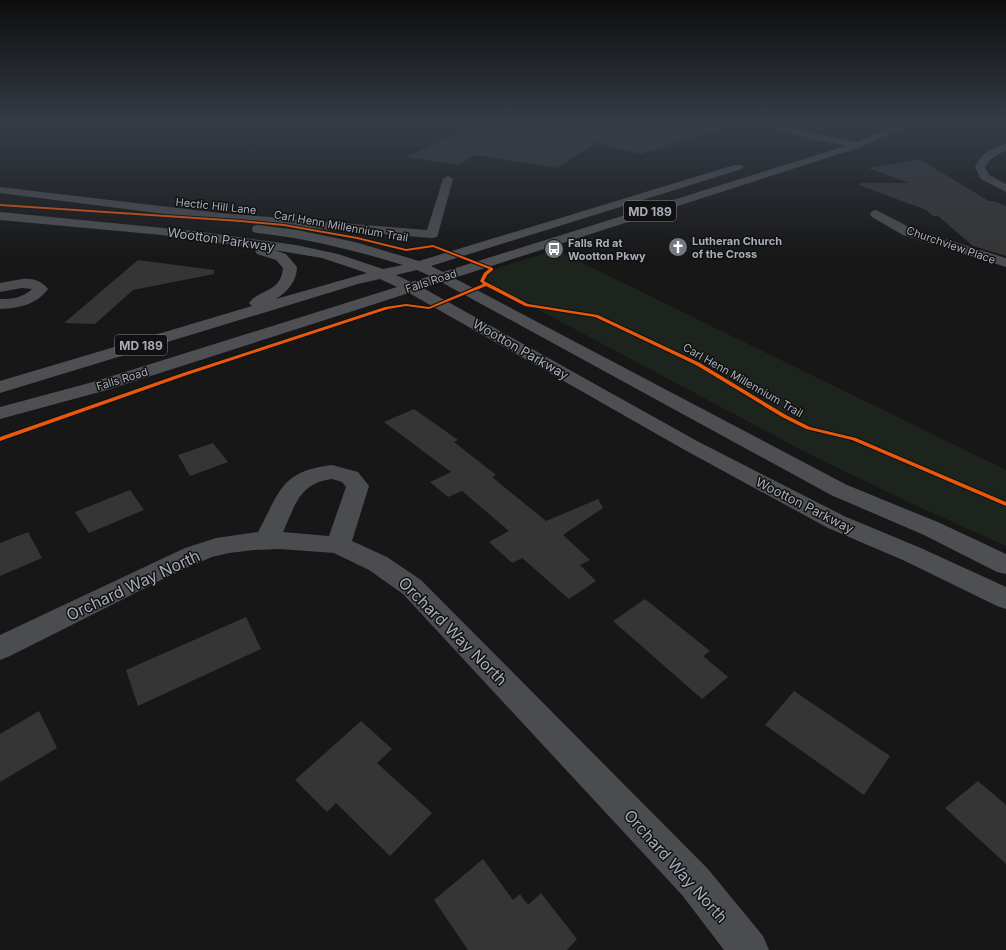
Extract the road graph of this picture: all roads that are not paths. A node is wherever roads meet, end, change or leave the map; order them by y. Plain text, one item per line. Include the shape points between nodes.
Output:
1 (729, 169) edge
2 (780, 169) edge
3 (981, 169) edge
4 (448, 179) dead end
5 (1006, 189) edge
6 (0, 190) edge
7 (0, 210) edge
8 (876, 214) dead end
9 (0, 216) edge
10 (97, 226) junction
11 (1006, 264) edge
12 (419, 266) junction
13 (381, 274) junction
14 (442, 277) junction
15 (411, 287) junction
16 (0, 288) edge
17 (0, 304) edge
18 (168, 337) junction
19 (0, 387) edge
20 (0, 413) edge
21 (266, 541) junction
22 (338, 546) junction
23 (1006, 565) edge
24 (1006, 599) edge
25 (0, 648) edge
26 (749, 950) edge

1 - 12 main road, Falls Road / MD 189
2 - 14 main road, Falls Road / MD 189
3 - 5 street via 985,177
4 - 6 street, Hectic Hill Lane via 432,234 213,216
7 - 12 main road, Wootton Parkway via 239,227 297,234 355,246
8 - 11 street, Churchview Place via 908,232
9 - 10 main road, Wootton Parkway
10 - 13 main road, Wootton Parkway via 170,232 274,246 332,257
10 - 18 main road via 124,233 258,250 281,257 290,266 290,276 282,287 260,302
12 - 13 main road, Falls Road / MD 189
12 - 14 main road, Wootton Parkway
13 - 15 main road, Wootton Parkway
13 - 18 main road, Falls Road / MD 189
14 - 15 main road, Falls Road / MD 189
14 - 23 main road, Wootton Parkway via 839,490 932,529
15 - 20 main road, Falls Road / MD 189 via 100,386
15 - 24 main road, Wootton Parkway via 690,445 836,522 914,555
16 - 17 street via 30,284 36,285 40,290 28,299
18 - 19 main road, Falls Road / MD 189
21 - 22 street, Orchard Way North
21 - 22 street via 293,488 315,474 332,472 350,477 358,486
21 - 25 street, Orchard Way North via 240,542 215,547 184,558
22 - 26 street, Orchard Way North via 367,557 392,571 412,587 695,882

